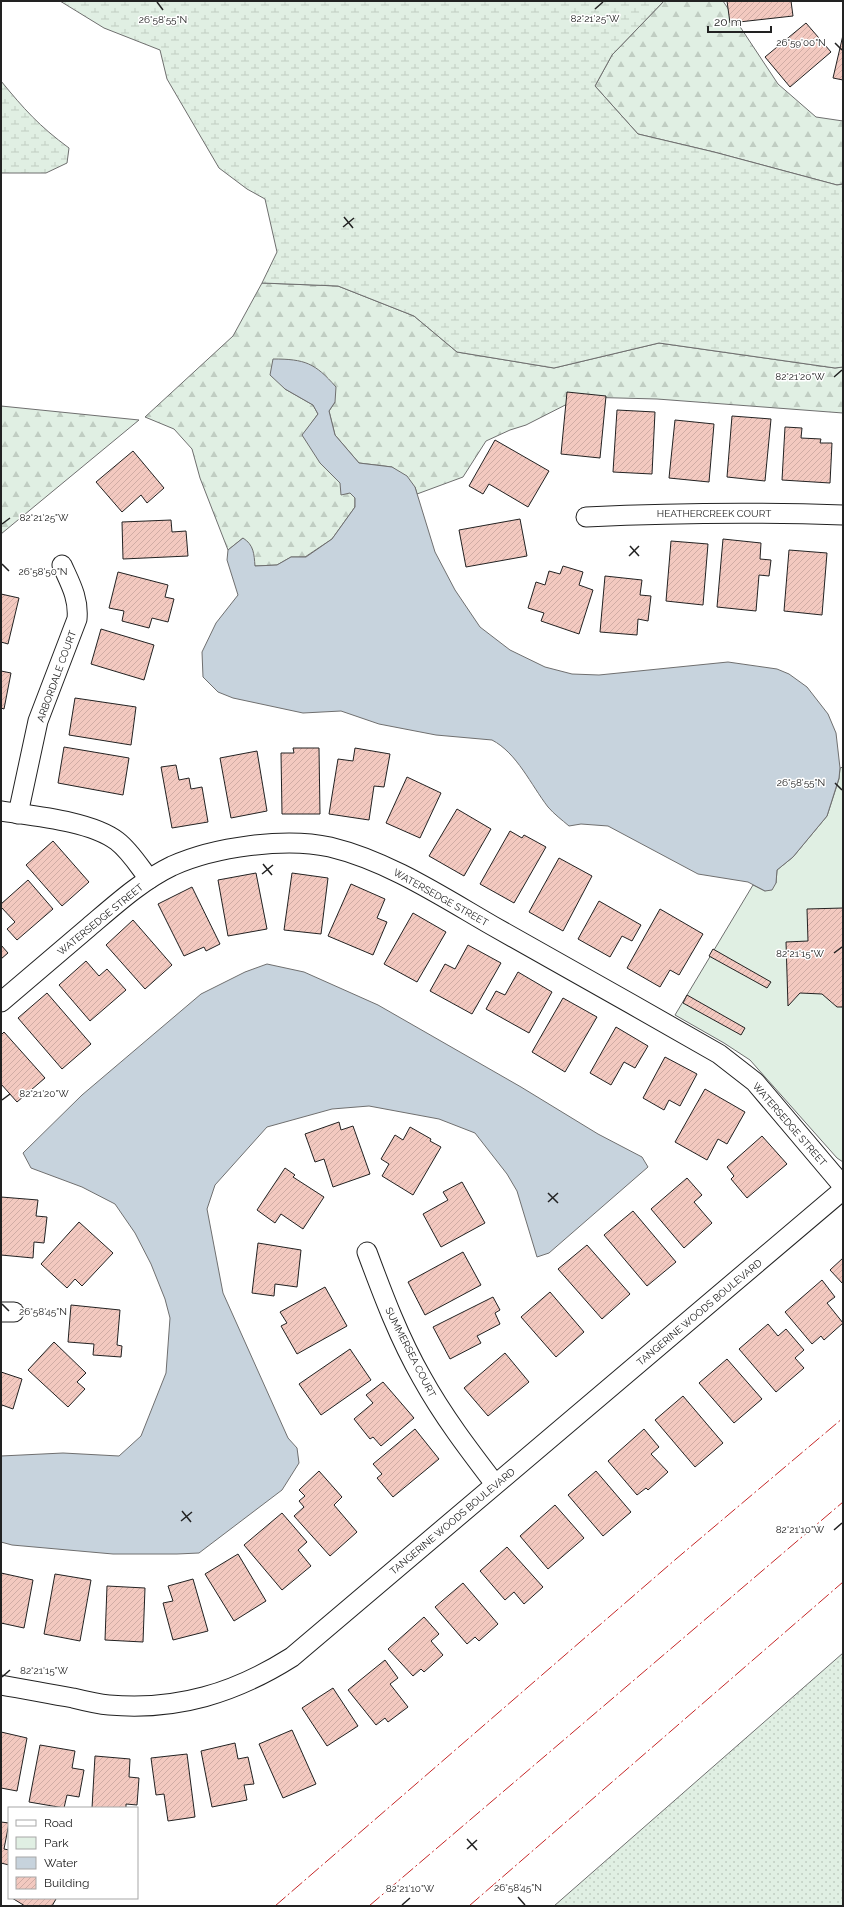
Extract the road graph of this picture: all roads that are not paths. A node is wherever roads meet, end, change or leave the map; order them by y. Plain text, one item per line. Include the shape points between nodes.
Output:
1 (843, 515) edge
2 (586, 517) dead end
3 (62, 565) dead end
4 (10, 813) edge
5 (149, 879) junction
6 (1, 1002) edge
7 (843, 1186) edge
8 (843, 1190) edge
9 (368, 1252) dead end
10 (495, 1484) junction
11 (1, 1685) edge

1 - 2 street, HEATHERCREEK COURT via 746,512
3 - 4 street, ARBORDALE COURT via 76,595 77,619 38,720
4 - 5 street via 83,825 100,831 118,841
5 - 6 street, WATERSEDGE STREET
5 - 7 street, WATERSEDGE STREET via 172,866 196,857 258,845 296,844 328,847 386,867 738,1067 760,1087
8 - 10 street, TANGERINE WOODS BOULEVARD
9 - 10 street, SUMMERSEA COURT via 384,1299 422,1378 467,1447
10 - 11 street, TANGERINE WOODS BOULEVARD via 292,1657 245,1684 188,1702 135,1706 107,1705

